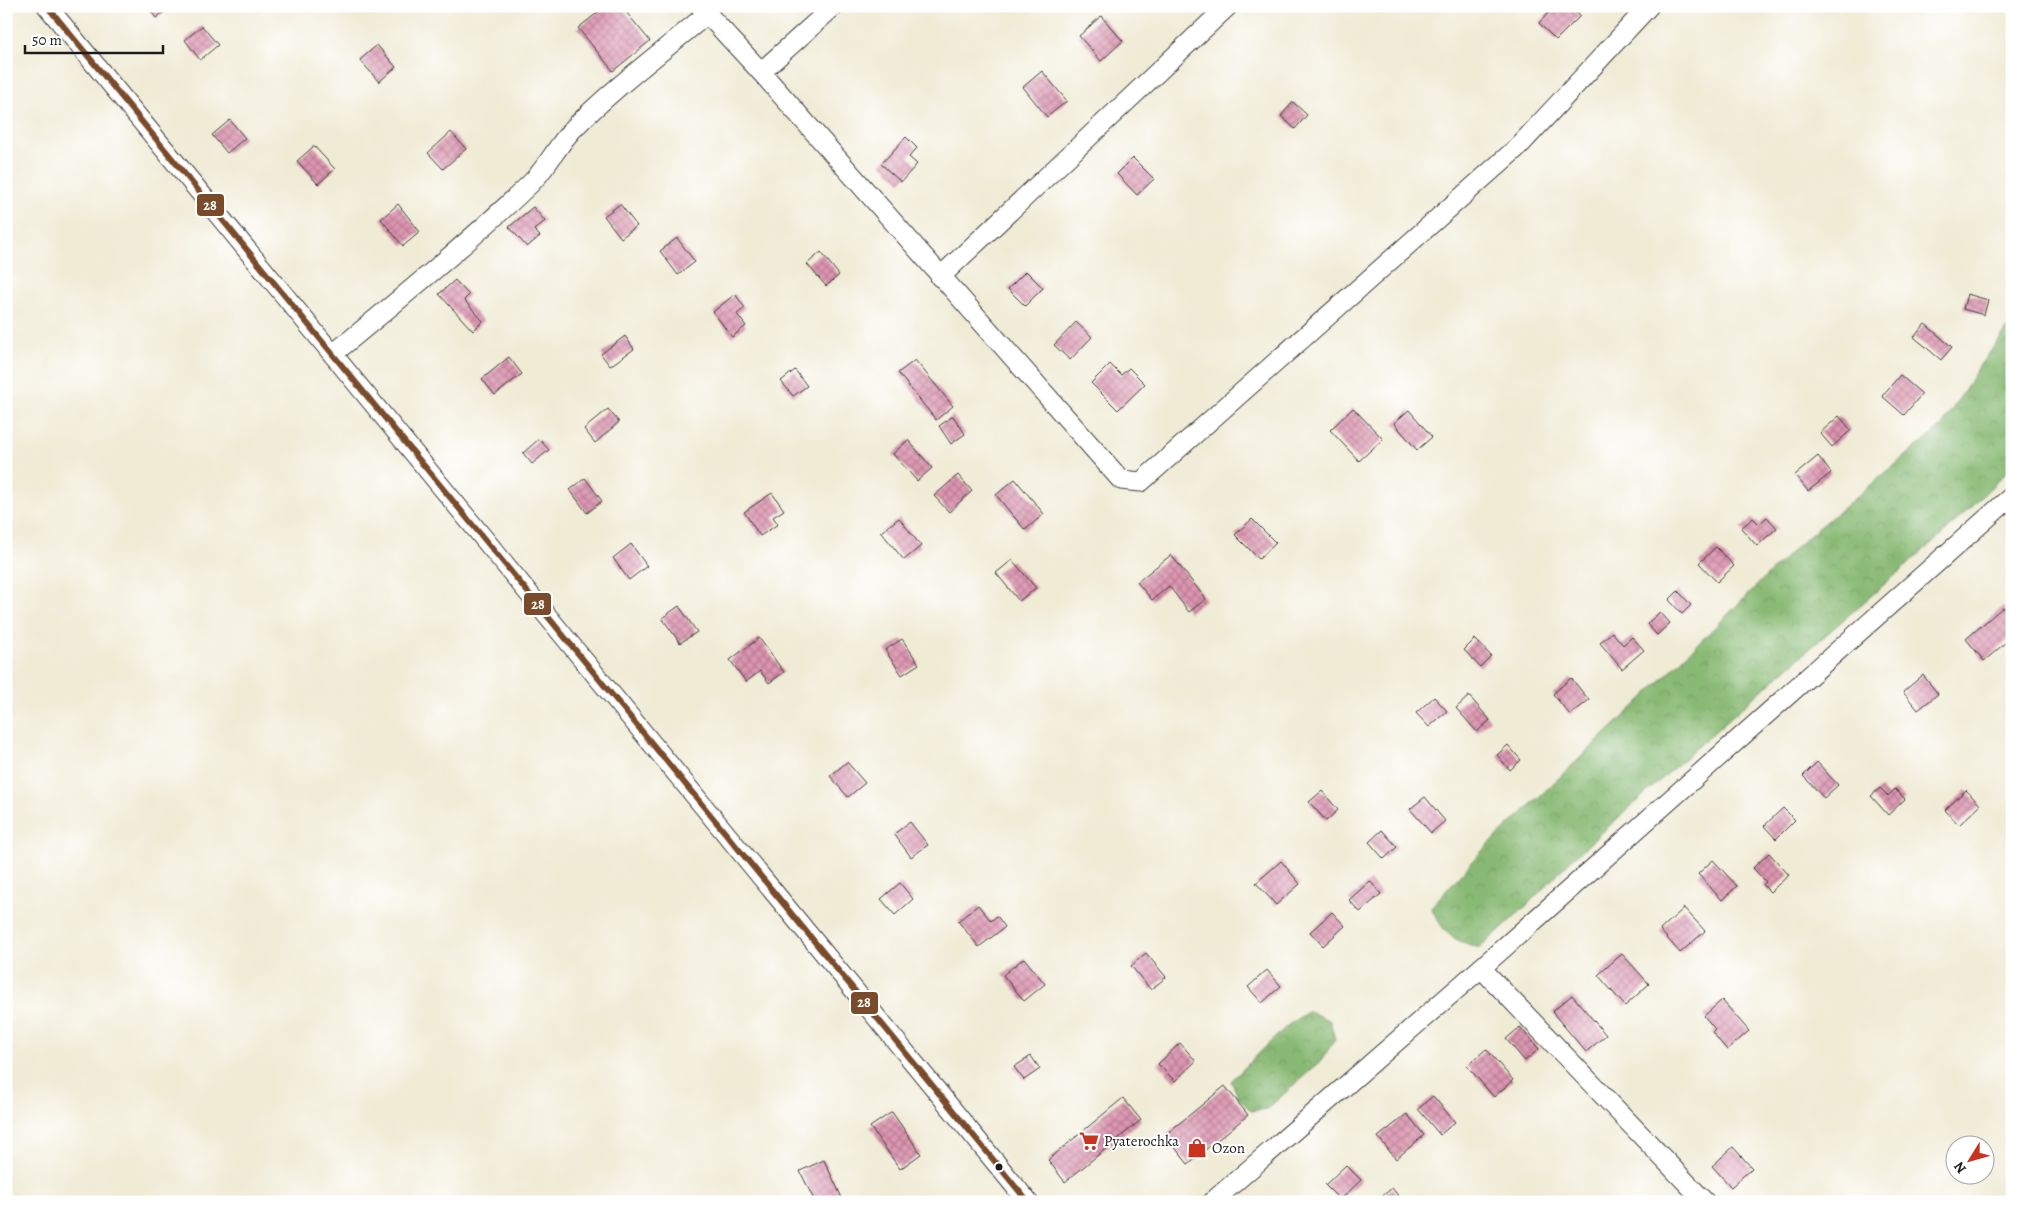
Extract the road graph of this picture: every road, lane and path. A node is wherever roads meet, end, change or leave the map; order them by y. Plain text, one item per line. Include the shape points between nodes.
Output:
1 (47, 6) edge
2 (834, 6) edge
3 (1228, 6) edge
4 (1649, 6) edge
5 (704, 10) edge
6 (761, 72) junction
7 (940, 277) junction
8 (332, 354) junction
9 (2012, 496) edge
10 (1481, 968) junction
11 (1028, 1202) edge
12 (1212, 1202) edge
13 (1705, 1202) edge

1 - 8 street
2 - 6 street
3 - 7 street
4 - 7 street via 1519,146 1141,482 1121,480
5 - 6 street
5 - 8 street via 571,132 532,182 428,276
6 - 7 street
8 - 11 street
9 - 10 street
10 - 12 street
10 - 13 street

